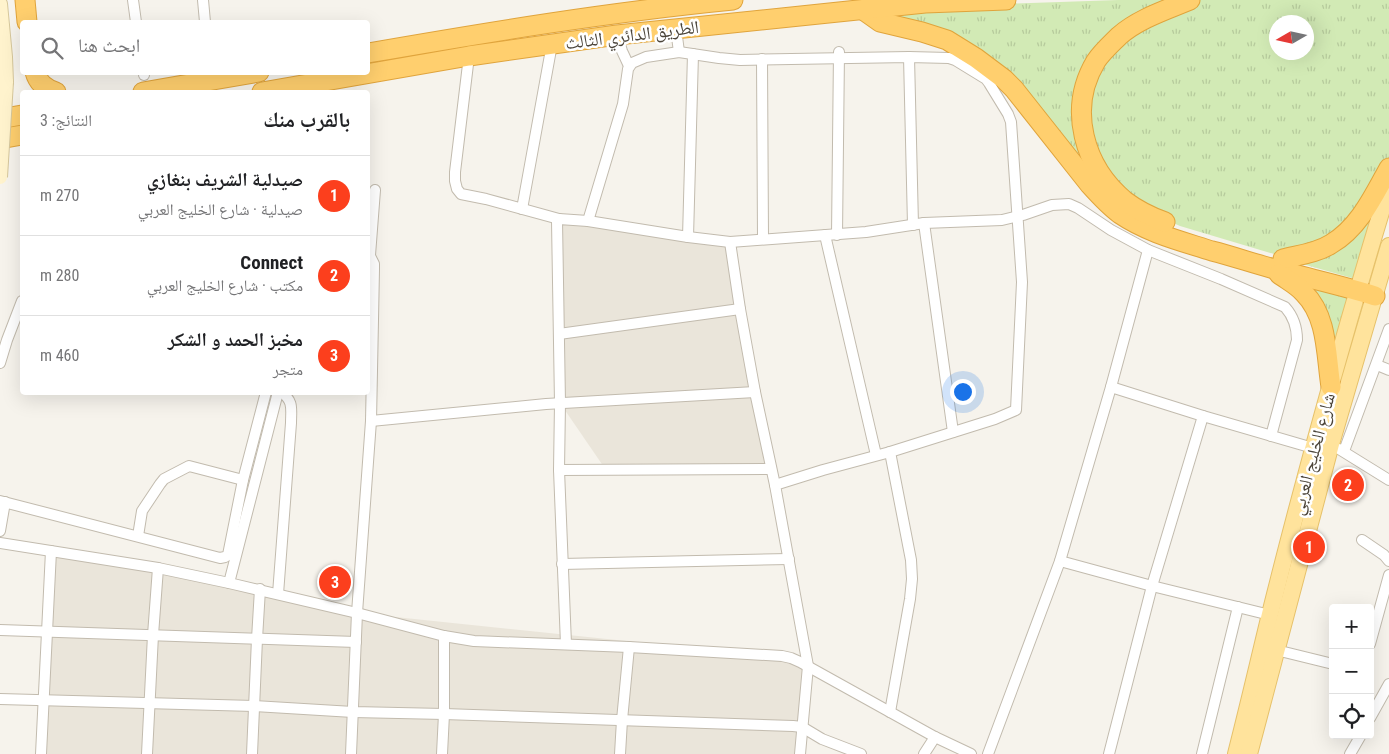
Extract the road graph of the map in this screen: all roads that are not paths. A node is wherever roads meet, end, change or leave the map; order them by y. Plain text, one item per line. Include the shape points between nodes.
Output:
1 (25, 0) edge
2 (133, 0) edge
3 (203, 0) edge
4 (733, 0) edge
5 (1006, 0) edge
6 (1190, 0) edge
7 (0, 4) edge
8 (629, 6) edge
9 (863, 10) junction
10 (27, 20) edge
11 (136, 20) edge
12 (206, 20) edge
13 (676, 29) junction
14 (617, 36) junction
15 (552, 44) junction
16 (680, 52) junction
17 (370, 54) edge
18 (692, 54) junction
19 (839, 55) junction
20 (469, 56) junction
21 (909, 57) junction
22 (762, 60) junction
23 (630, 66) junction
24 (370, 73) edge
25 (36, 75) edge
26 (216, 75) edge
27 (360, 75) edge
28 (144, 80) edge
29 (49, 90) edge
30 (274, 90) edge
31 (20, 115) edge
32 (0, 119) edge
33 (20, 135) edge
34 (0, 139) edge
35 (1389, 168) edge
36 (0, 177) edge
37 (1389, 186) edge
38 (375, 190) dead end
39 (522, 209) junction
40 (1018, 216) junction
41 (559, 219) junction
42 (588, 221) junction
43 (924, 223) junction
44 (913, 225) junction
45 (837, 234) junction
46 (825, 236) junction
47 (688, 237) junction
48 (763, 239) junction
49 (730, 242) junction
50 (370, 243) edge
51 (1389, 246) edge
52 (1148, 250) junction
53 (370, 256) edge
54 (1278, 264) junction
55 (1367, 288) junction
56 (20, 306) edge
57 (740, 309) junction
58 (1389, 330) edge
59 (559, 334) junction
60 (0, 363) edge
61 (1377, 365) junction
62 (1389, 370) edge
63 (1111, 387) junction
64 (1331, 387) junction
65 (755, 392) junction
66 (265, 395) edge
67 (279, 395) edge
68 (285, 395) edge
69 (560, 403) junction
70 (1203, 416) junction
71 (371, 422) junction
72 (953, 432) junction
73 (1271, 436) junction
74 (1313, 448) junction
75 (1338, 448) junction
76 (890, 452) junction
77 (876, 455) junction
78 (771, 468) junction
79 (559, 470) junction
80 (243, 480) junction
81 (1389, 480) edge
82 (775, 485) junction
83 (3, 502) edge
84 (0, 531) edge
85 (138, 536) junction
86 (1362, 540) dead end
87 (0, 543) edge
88 (51, 551) junction
89 (789, 559) junction
90 (1060, 561) junction
91 (1389, 561) edge
92 (562, 564) junction
93 (158, 568) junction
94 (1389, 574) edge
95 (229, 583) junction
96 (1152, 586) junction
97 (260, 589) junction
98 (278, 594) junction
99 (1238, 608) junction
100 (357, 613) junction
101 (1270, 615) junction
102 (1374, 629) edge
103 (0, 630) edge
104 (46, 632) junction
105 (153, 635) junction
106 (444, 636) junction
107 (257, 640) junction
108 (356, 642) junction
109 (566, 644) junction
110 (629, 647) junction
111 (1276, 650) junction
112 (1329, 663) edge
113 (808, 666) junction
114 (1389, 684) edge
115 (0, 699) edge
116 (43, 701) junction
117 (150, 704) junction
118 (254, 706) junction
119 (1374, 711) edge
120 (354, 712) junction
121 (890, 712) junction
122 (444, 714) junction
123 (622, 720) junction
124 (802, 728) junction
125 (935, 737) junction
126 (1359, 739) edge
127 (41, 754) edge
128 (147, 754) edge
129 (252, 754) edge
130 (351, 754) edge
131 (442, 754) edge
132 (620, 754) edge
133 (800, 754) edge
134 (861, 754) edge
135 (924, 754) edge
136 (971, 754) edge
137 (988, 754) edge
138 (1109, 754) edge
139 (1202, 754) edge
140 (1236, 754) edge
141 (1249, 754) edge
142 (1350, 754) edge

1 - 10 highway
2 - 11 street
3 - 12 street
4 - 8 highway, الطريق الدائري الثالث
5 - 9 highway, الطريق الدائري الثالث via 925,3
6 - 54 highway via 1125,31 1096,61 1082,102 1087,147 1104,180 1138,210
7 - 36 main road, bridge via 6,82
8 - 17 highway, الطريق الدائري الثالث
9 - 13 highway, الطريق الدائري الثالث
9 - 54 highway via 880,22 947,40 1004,80 1101,198 1119,214 1162,235
13 - 14 highway, الطريق الدائري الثالث
13 - 16 street
14 - 15 highway, الطريق الدائري الثالث
14 - 23 street
15 - 20 highway, الطريق الدائري الثالث
15 - 39 street
16 - 18 street
16 - 23 street via 635,60
18 - 22 street
18 - 47 street
19 - 21 street
19 - 22 street
19 - 45 street
20 - 24 highway, الطريق الدائري الثالث
20 - 39 street via 455,172 457,189 461,194
21 - 40 street via 952,58 989,83 1011,122
21 - 44 street
22 - 48 street
23 - 42 street via 623,104
25 - 29 highway
26 - 28 highway
27 - 30 highway, الطريق الدائري الثالث
31 - 32 highway
33 - 34 highway
35 - 54 highway via 1364,212 1350,229 1331,244
37 - 55 main road, شارع الخليج العربي
38 - 50 street
39 - 41 street
40 - 43 street via 998,220
40 - 52 street via 1052,205 1068,204
40 - 72 street via 1022,282 1016,410
41 - 42 street
41 - 59 street
42 - 47 street
43 - 44 street
43 - 72 street
44 - 45 street
45 - 46 street
46 - 48 street
46 - 77 street
47 - 49 street
48 - 49 street
49 - 57 street
51 - 55 main road, شارع الخليج العربي
52 - 63 street
52 - 73 street via 1285,307 1290,312 1298,340
53 - 71 street via 374,264
54 - 55 highway
54 - 64 highway via 1318,313
55 - 64 main road, شارع الخليج العربي
55 - 75 main road, شارع الخليج العربي
56 - 60 street
57 - 59 street
57 - 65 street
58 - 61 street
59 - 69 street
61 - 62 street
61 - 75 street
63 - 70 street
63 - 90 street
64 - 74 main road, شارع الخليج العربي
65 - 69 street
65 - 78 street
66 - 80 street
67 - 95 street
68 - 98 street via 291,402 291,423
69 - 71 street
69 - 79 street
70 - 73 street
70 - 96 street
71 - 100 street
72 - 76 street
73 - 74 street
74 - 101 main road, شارع الخليج العربي
75 - 81 street
75 - 111 main road, شارع الخليج العربي
76 - 77 street
76 - 121 street via 912,560 912,579
77 - 82 street
78 - 79 street
78 - 82 street
79 - 92 street
80 - 85 street via 188,466 160,484 142,511
80 - 85 street via 225,557
82 - 89 street
83 - 84 street
83 - 85 street
86 - 91 street
87 - 88 street
88 - 93 street
88 - 104 street
89 - 92 street
89 - 113 street
90 - 96 street
90 - 137 street
92 - 109 street
93 - 95 street
93 - 105 street
94 - 102 street
95 - 97 street
96 - 99 street
96 - 138 street
97 - 98 street
97 - 107 street
98 - 100 street
99 - 101 street
99 - 139 street
100 - 106 street
100 - 108 street
101 - 140 main road, شارع الخليج العربي
103 - 104 street
104 - 105 street
104 - 116 street
105 - 107 street
105 - 117 street
106 - 109 street via 474,641
106 - 122 street
107 - 108 street
107 - 118 street
108 - 120 street
109 - 110 street
110 - 113 street via 782,656
110 - 123 street
111 - 112 street
111 - 141 main road, شارع الخليج العربي
113 - 121 street
113 - 124 street
114 - 119 street
115 - 116 street
116 - 117 street
116 - 127 street
117 - 118 street
117 - 128 street
118 - 120 street
118 - 129 street
120 - 122 street
120 - 130 street
121 - 125 street
122 - 123 street
122 - 131 street
123 - 124 street
123 - 132 street
124 - 133 street
124 - 134 street
125 - 135 street
125 - 136 street
126 - 142 street

